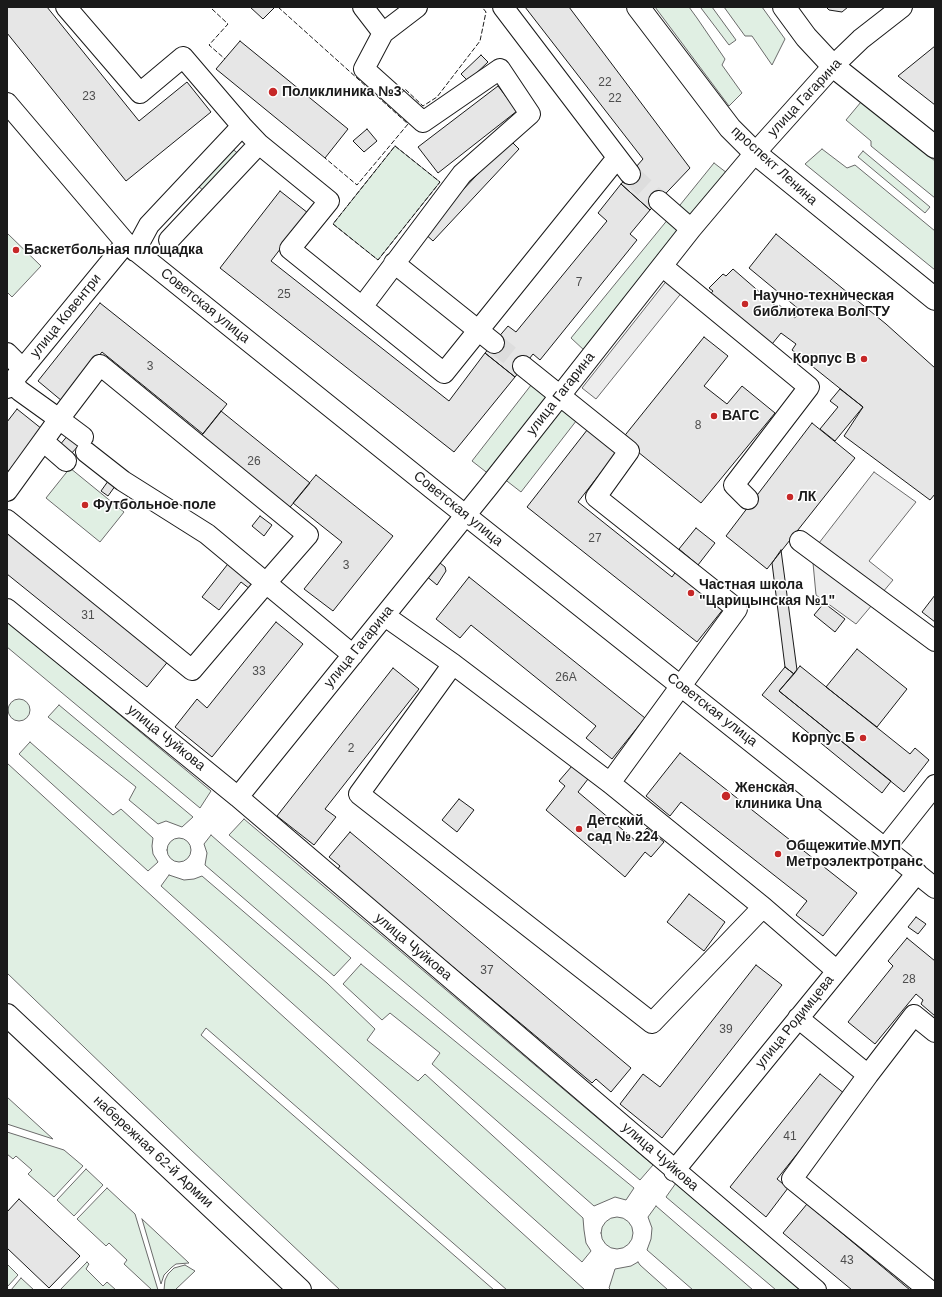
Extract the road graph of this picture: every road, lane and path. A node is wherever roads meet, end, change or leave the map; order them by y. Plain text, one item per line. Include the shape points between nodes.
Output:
1 (66, 7) edge
2 (363, 7) edge
3 (417, 7) edge
4 (503, 7) edge
5 (638, 7) edge
6 (784, 7) edge
7 (902, 7) edge
8 (383, 33) junction
9 (833, 66) junction
10 (7, 102) edge
11 (242, 126) junction
12 (259, 144) junction
13 (935, 147) edge
14 (755, 153) junction
15 (617, 158) junction
16 (630, 174) tunnel mouth
17 (659, 201) tunnel mouth
18 (691, 229) junction
19 (169, 240) dead end
20 (130, 247) junction
21 (394, 263) junction
22 (662, 266) junction
23 (935, 299) edge
24 (362, 307) junction
25 (478, 330) junction
26 (494, 343) tunnel mouth
27 (7, 353) edge
28 (523, 366) tunnel mouth
29 (14, 380) edge
30 (560, 396) junction
31 (59, 419) junction
32 (43, 442) junction
33 (87, 444) junction
34 (7, 490) edge
35 (748, 499) dead end
36 (466, 515) junction
37 (7, 520) edge
38 (800, 541) dead end
39 (266, 583) junction
40 (7, 609) edge
41 (385, 616) junction
42 (935, 641) edge
43 (353, 655) junction
44 (453, 664) junction
45 (681, 686) junction
46 (610, 783) junction
47 (935, 785) edge
48 (238, 797) junction
49 (885, 848) junction
50 (917, 873) junction
51 (935, 888) edge
52 (763, 907) junction
53 (837, 971) junction
54 (7, 1015) edge
55 (798, 1018) junction
56 (935, 1032) edge
57 (868, 1075) junction
58 (674, 1171) junction
59 (300, 1290) edge
60 (816, 1290) edge
61 (929, 1290) edge

1 - 11 street via 140,93 183,56
2 - 8 street
3 - 8 street
4 - 15 street
5 - 14 main road, проспект Ленина via 730,128
6 - 9 main road via 806,37
7 - 9 street, улица Гагарина
8 - 21 street via 364,69 423,122 500,69 530,114 462,174
9 - 13 main road
9 - 14 street, улица Гагарина
10 - 20 street, Советская улица
11 - 12 street
11 - 20 street, улица Ковентри
12 - 19 street
12 - 24 street via 329,201 290,249
14 - 18 street, улица Гагарина
14 - 23 main road, проспект Ленина
15 - 16 street
15 - 25 street
17 - 18 street
18 - 22 street, улица Гагарина
20 - 29 street, улица Ковентри
20 - 36 street, Советская улица
21 - 24 street
21 - 25 street
22 - 30 street, улица Гагарина
22 - 35 street via 809,386 734,485
24 - 25 street via 444,373
25 - 26 street
27 - 29 street
28 - 30 street
29 - 31 street via 20,391
30 - 36 street, улица Гагарина
30 - 45 street via 629,451 596,497 737,609
31 - 32 street
31 - 33 street
31 - 39 street via 100,365 308,535
32 - 33 street via 70,464
32 - 34 street
33 - 39 street via 124,481 207,534
36 - 41 street, улица Гагарина
36 - 45 street, Советская улица
37 - 39 street via 192,670
38 - 42 street
39 - 43 street
40 - 48 street, улица Чуйкова
41 - 43 street, улица Гагарина
41 - 44 street
43 - 48 street, улица Гагарина
44 - 46 street
44 - 52 street via 359,794 652,1023
45 - 46 street
45 - 49 street, Советская улица
46 - 52 street
47 - 49 street
48 - 58 street, улица Чуйкова
49 - 50 street, Советская улица
50 - 51 street, Советская улица
50 - 53 street, улица Родимцева
52 - 53 street
53 - 55 street, улица Родимцева
54 - 59 main road, набережная 62-й Армии
55 - 57 street
55 - 58 street, улица Родимцева
56 - 57 street via 914,1015
57 - 61 street via 792,1179
58 - 60 street, улица Чуйкова

